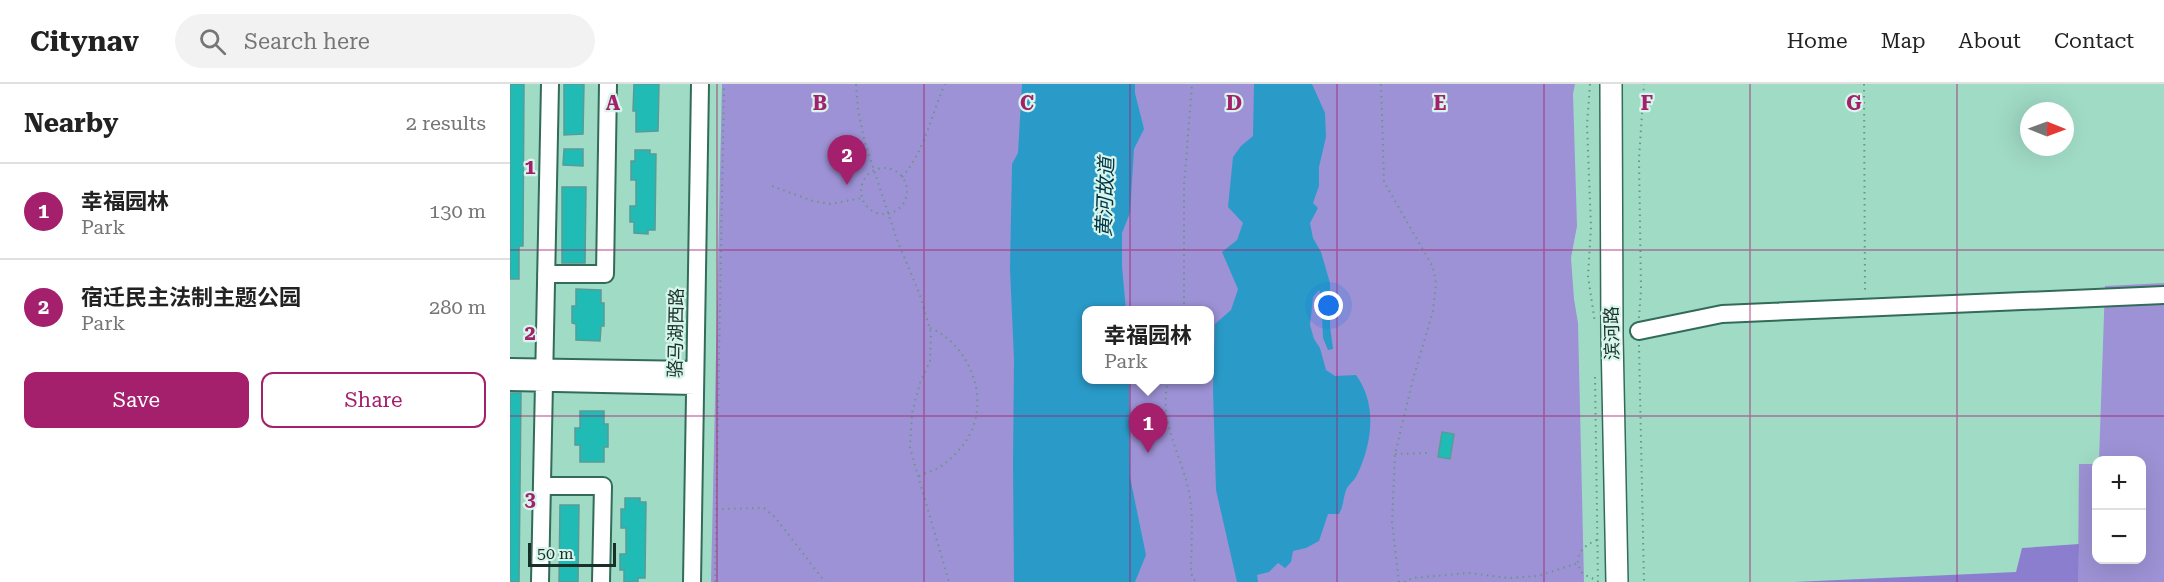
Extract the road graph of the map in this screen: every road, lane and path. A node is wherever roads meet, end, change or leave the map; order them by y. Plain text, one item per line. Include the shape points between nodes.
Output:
1 (550, 84) edge
2 (608, 84) edge
3 (700, 84) edge
4 (724, 84) edge
5 (856, 84) edge
6 (945, 84) edge
7 (1192, 84) edge
8 (1381, 84) edge
9 (1590, 84) edge
10 (1611, 84) edge
11 (1864, 84) edge
12 (874, 171) junction
13 (902, 177) junction
14 (772, 186) dead end
15 (862, 198) junction
16 (889, 214) junction
17 (546, 274) junction
18 (2164, 295) edge
19 (1184, 306) edge
20 (1865, 307) junction
21 (1595, 327) dead end
22 (930, 328) junction
23 (1639, 331) dead end
24 (510, 367) edge
25 (1595, 373) dead end
26 (544, 375) junction
27 (695, 378) junction
28 (510, 382) edge
29 (1167, 384) edge
30 (1395, 453) junction
31 (1429, 453) dead end
32 (918, 477) junction
33 (542, 486) junction
34 (716, 509) junction
35 (1597, 540) junction
36 (1578, 563) junction
37 (540, 582) edge
38 (601, 582) edge
39 (692, 582) edge
40 (715, 582) edge
41 (825, 582) edge
42 (949, 582) edge
43 (1198, 582) edge
44 (1399, 582) edge
45 (1404, 582) edge
46 (1605, 582) edge

1 - 17 street
2 - 17 street via 605,274
3 - 27 street, 骆马湖西路
4 - 34 path
5 - 12 path via 858,111
6 - 13 path via 925,138
7 - 19 path via 1185,186
8 - 30 path via 1384,182 1433,267 1436,283 1433,311
9 - 21 path via 1588,276
10 - 46 main road, 滨河路 via 1612,336
11 - 20 path
12 - 13 path via 889,169
12 - 15 path via 862,186
12 - 16 path
13 - 16 path via 906,199
14 - 15 path via 830,204
15 - 16 path via 870,209
16 - 22 path
17 - 26 street
18 - 20 street
20 - 23 street via 1722,314
22 - 32 path via 930,361 912,413 910,436
22 - 32 path via 954,344 968,362 976,384 977,415 964,444 946,462
24 - 26 street
25 - 35 path
26 - 27 street
26 - 28 street
26 - 33 street
27 - 39 street, 骆马湖西路
29 - 43 path via 1167,423 1191,506 1191,572
30 - 31 path
30 - 44 path via 1392,522
32 - 42 path
33 - 37 street
33 - 38 street via 603,486
34 - 40 path
34 - 41 path via 764,508
35 - 36 path via 1581,550
35 - 46 path
36 - 45 path via 1538,576 1509,578 1468,573
36 - 46 path via 1583,574

